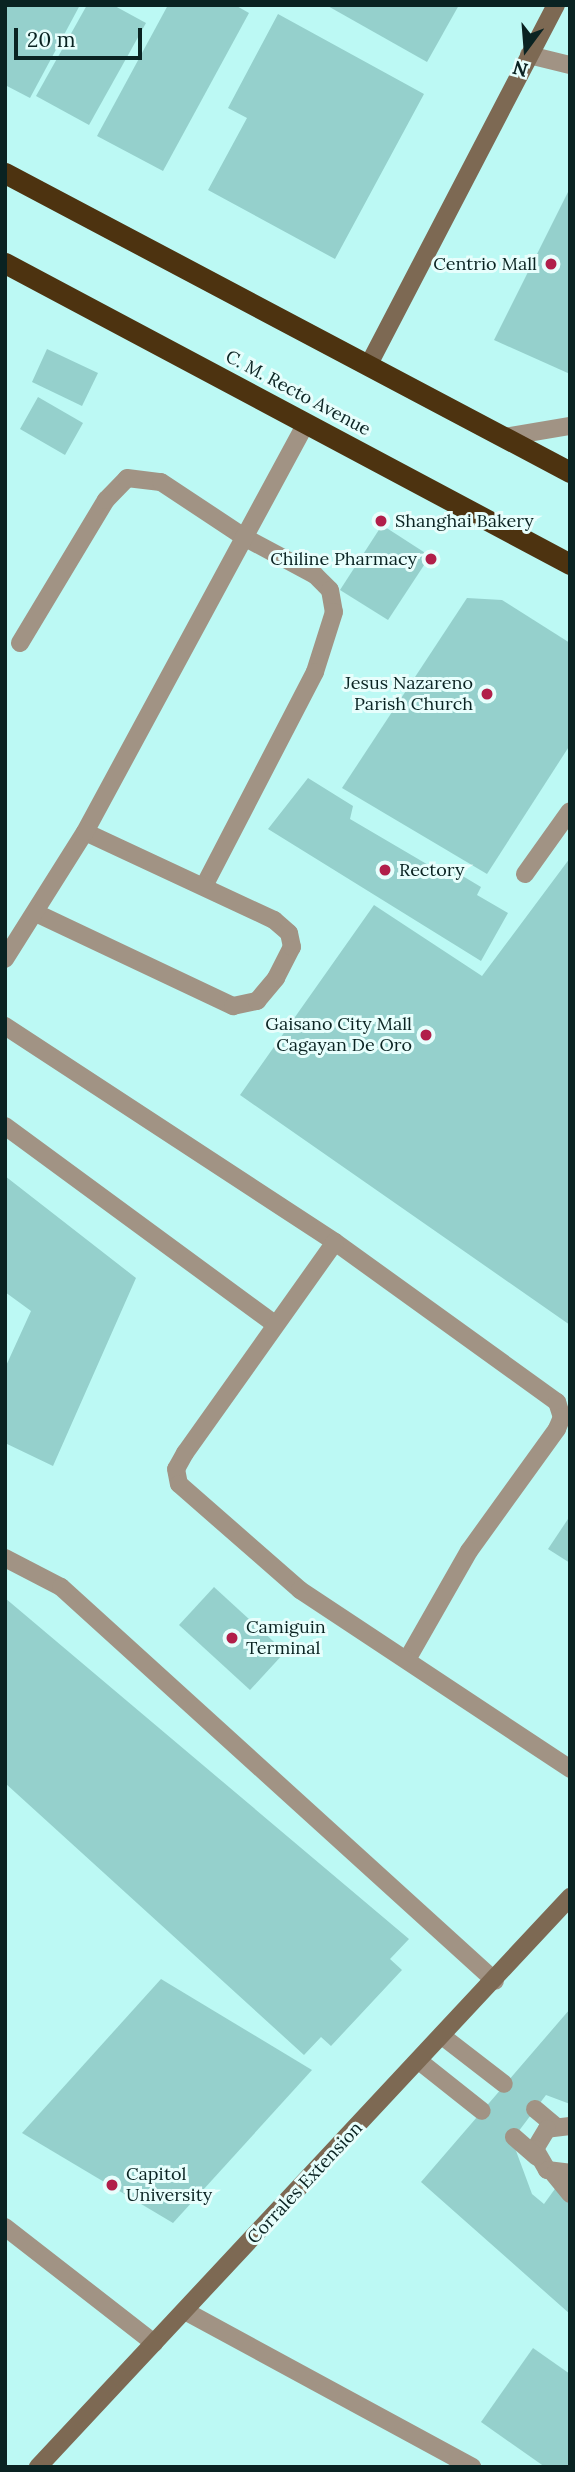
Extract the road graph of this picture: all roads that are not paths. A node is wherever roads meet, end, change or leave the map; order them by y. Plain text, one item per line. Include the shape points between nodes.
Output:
1 (556, 5) edge
2 (529, 55) junction
3 (570, 65) edge
4 (5, 173) edge
5 (5, 262) edge
6 (368, 366) junction
7 (306, 423) junction
8 (570, 426) edge
9 (503, 437) junction
10 (570, 472) edge
11 (244, 537) junction
12 (570, 564) edge
13 (20, 643) dead end
14 (570, 811) edge
15 (85, 832) junction
16 (525, 874) dead end
17 (205, 884) junction
18 (36, 914) junction
19 (5, 959) edge
20 (5, 1026) edge
21 (5, 1126) edge
22 (335, 1242) junction
23 (275, 1324) junction
24 (5, 1558) edge
25 (408, 1658) junction
26 (570, 1769) edge
27 (570, 1897) edge
28 (495, 1981) junction
29 (442, 2036) junction
30 (419, 2061) junction
31 (504, 2084) dead end
32 (535, 2109) dead end
33 (482, 2111) dead end
34 (562, 2126) edge
35 (514, 2137) dead end
36 (537, 2157) junction
37 (562, 2173) edge
38 (570, 2194) edge
39 (5, 2227) edge
40 (185, 2311) junction
41 (154, 2343) junction
42 (38, 2467) edge
43 (472, 2467) edge

1 - 2 main road
2 - 3 street
2 - 6 main road
4 - 6 highway
5 - 7 highway, C. M. Recto Avenue
6 - 9 highway
7 - 11 street
7 - 12 highway, C. M. Recto Avenue
8 - 9 street
9 - 10 highway
11 - 13 street via 161,482 127,478 106,500
11 - 15 street
11 - 17 street via 315,576 330,590 334,612 315,672
14 - 16 street
15 - 17 street
15 - 18 street
17 - 18 street via 274,920 289,933 292,947 257,1001 233,1006 213,1000
18 - 19 street
20 - 22 street
21 - 23 street
22 - 23 street
22 - 25 street via 556,1402 562,1417 469,1551
23 - 25 street via 176,1469 178,1484 300,1590
24 - 28 street via 61,1587
25 - 26 street
27 - 28 main road, Corrales Extension
28 - 29 main road, Corrales Extension
29 - 30 main road, Corrales Extension
29 - 31 street
30 - 33 street
30 - 40 main road, Corrales Extension
32 - 34 street
34 - 36 street via 541,2134
35 - 36 street
36 - 37 street
37 - 38 street
39 - 41 street
40 - 41 main road, Corrales Extension
40 - 43 street
41 - 42 main road, Corrales Extension

